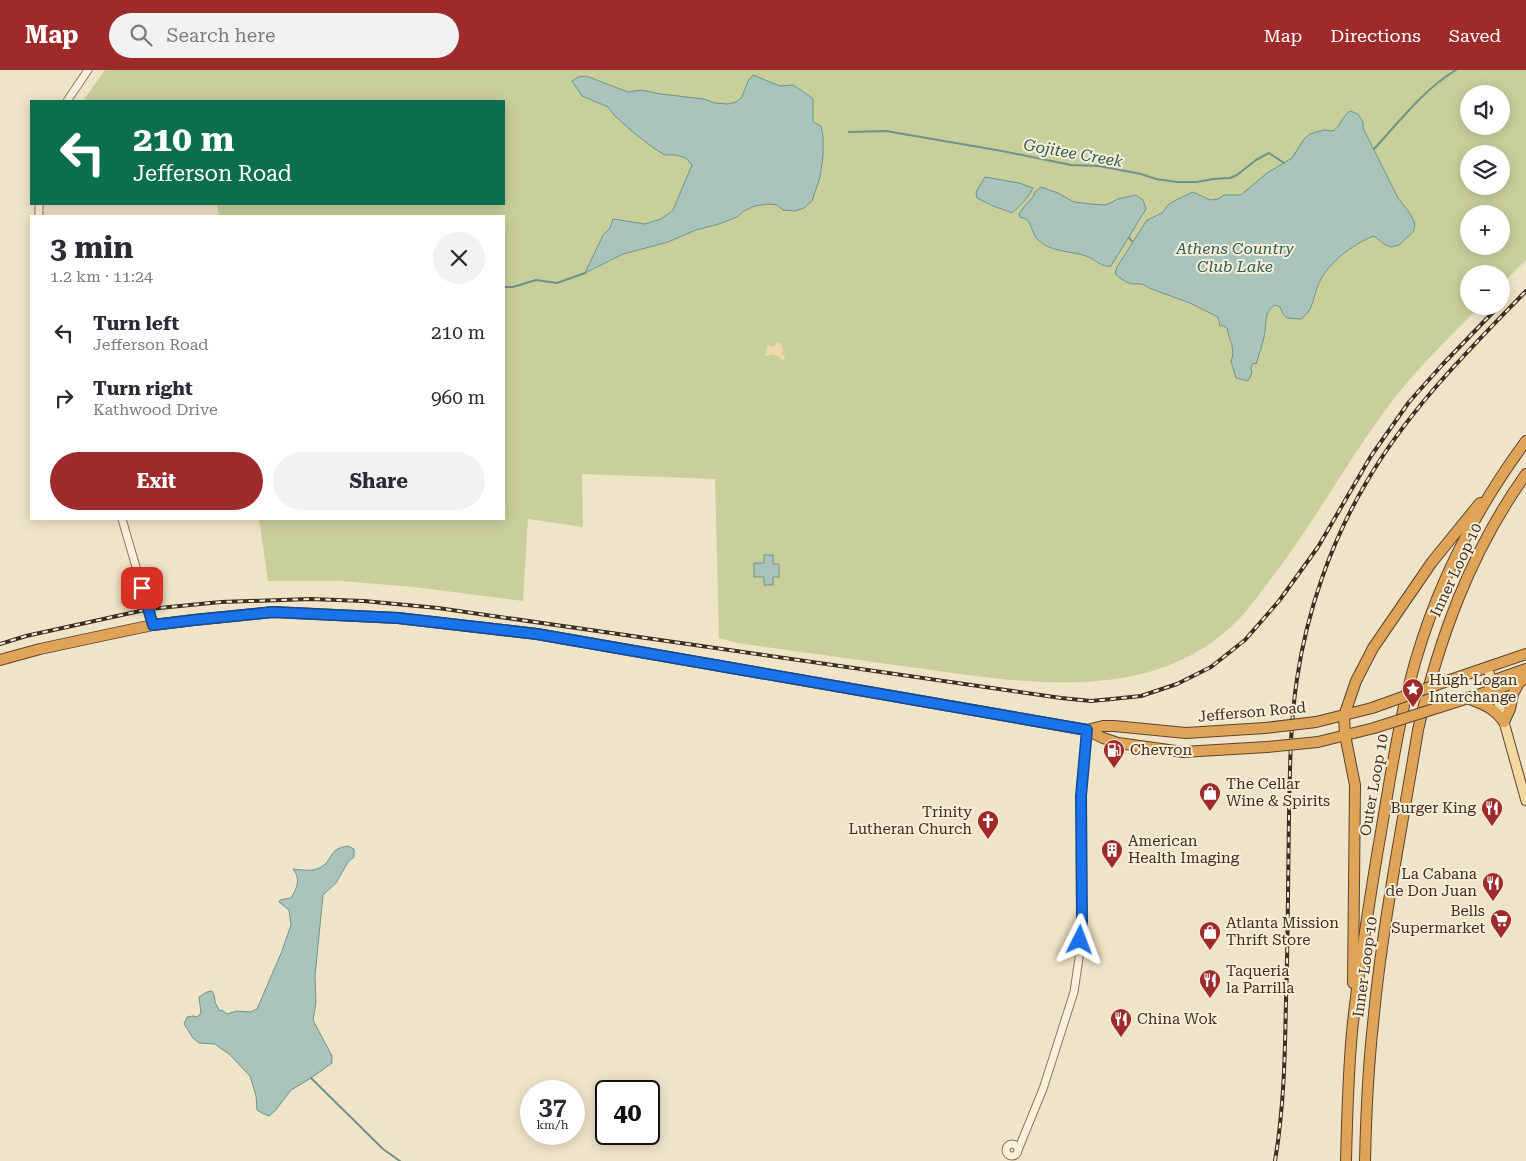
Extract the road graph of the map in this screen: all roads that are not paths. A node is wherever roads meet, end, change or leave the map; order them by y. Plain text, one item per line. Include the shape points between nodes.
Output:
1 (88, 70) edge
2 (68, 100) edge
3 (1526, 441) edge
4 (1504, 472) junction
5 (1526, 474) edge
6 (1526, 483) edge
7 (122, 520) edge
8 (1492, 528) junction
9 (153, 625) junction
10 (1526, 654) edge
11 (0, 660) edge
12 (1488, 667) junction
13 (1526, 669) edge
14 (1523, 680) edge
15 (1493, 685) junction
16 (1468, 698) junction
17 (1344, 716) junction
18 (1504, 722) junction
19 (1087, 730) junction
20 (1344, 735) junction
21 (1526, 801) edge
22 (1352, 1032) junction
23 (1028, 1126) junction
24 (1014, 1156) edge
25 (1346, 1161) edge
26 (1365, 1161) edge

1 - 2 street
3 - 4 highway, Outer Loop 10
4 - 17 highway via 1432,562 1390,622 1356,681
4 - 22 highway, Outer Loop 10 via 1457,554 1426,626 1409,686 1372,886
5 - 8 highway, Inner Loop 10
6 - 8 highway
7 - 9 street
8 - 26 highway, Inner Loop 10 via 1448,622 1418,730 1381,955 1369,1073
9 - 11 highway, Jefferson Road via 40,648
9 - 19 highway, Jefferson Road via 273,612 398,618 537,634
10 - 12 highway, Jefferson Road
12 - 15 main road
12 - 17 highway, Jefferson Road, bridge
13 - 15 highway
14 - 15 highway
14 - 18 highway via 1513,694
15 - 16 highway, Jefferson Road
15 - 18 main road
16 - 18 highway via 1495,711
16 - 20 highway, Jefferson Road, bridge
17 - 19 highway, Jefferson Road, bridge via 1265,728 1186,733 1114,726
17 - 20 highway
18 - 21 main road
19 - 20 highway, Jefferson Road, bridge via 1118,743 1183,752 1267,748 1318,742
19 - 23 street via 1081,796 1082,921 1074,992 1044,1089
20 - 22 highway via 1355,785
22 - 25 highway, Outer Loop 10
23 - 24 street
23 - 24 street via 1010,1144 1016,1145

